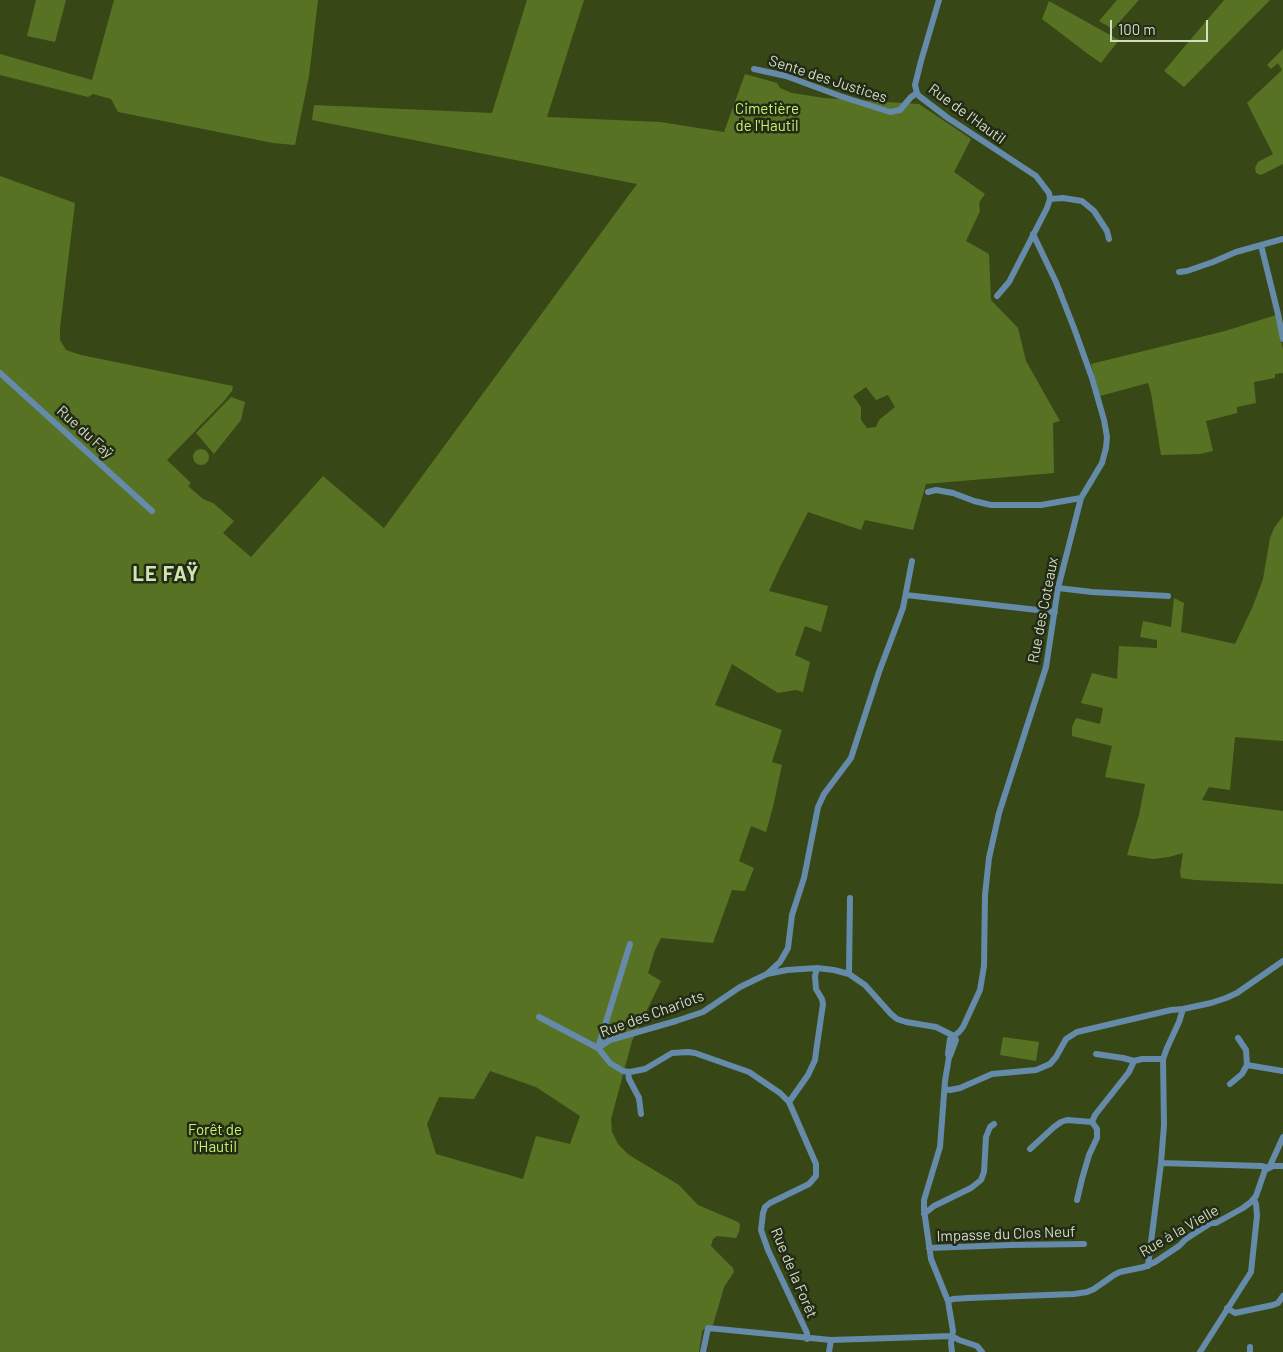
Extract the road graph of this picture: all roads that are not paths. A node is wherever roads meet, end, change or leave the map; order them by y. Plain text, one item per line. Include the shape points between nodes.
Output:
1 (938, 0) edge
2 (754, 69) dead end
3 (917, 92) junction
4 (1050, 200) junction
5 (1033, 234) junction
6 (1109, 238) dead end
7 (1283, 239) edge
8 (1260, 245) junction
9 (1179, 272) dead end
10 (997, 296) dead end
11 (1283, 339) edge
12 (0, 373) edge
13 (928, 492) dead end
14 (1081, 498) junction
15 (152, 511) dead end
16 (912, 561) dead end
17 (1058, 588) junction
18 (906, 595) junction
19 (1168, 596) dead end
20 (1055, 612) junction
21 (850, 898) dead end
22 (630, 944) dead end
23 (1283, 961) edge
24 (817, 968) junction
25 (767, 974) junction
26 (849, 974) junction
27 (1183, 1009) junction
28 (539, 1017) dead end
29 (954, 1036) junction
30 (1238, 1038) dead end
31 (598, 1048) junction
32 (1096, 1054) dead end
33 (1163, 1059) junction
34 (1134, 1061) junction
35 (1247, 1065) junction
36 (1283, 1071) edge
37 (628, 1072) junction
38 (1230, 1084) dead end
39 (945, 1088) junction
40 (789, 1102) junction
41 (641, 1114) dead end
42 (1092, 1122) junction
43 (994, 1124) dead end
44 (1283, 1137) edge
45 (1030, 1149) dead end
46 (1161, 1163) junction
47 (1283, 1166) edge
48 (1269, 1168) junction
49 (1254, 1199) junction
50 (1077, 1200) dead end
51 (924, 1214) junction
52 (1084, 1244) dead end
53 (929, 1248) junction
54 (1148, 1266) junction
55 (1283, 1296) edge
56 (948, 1302) junction
57 (1227, 1308) junction
58 (952, 1336) junction
59 (807, 1339) junction
60 (831, 1340) junction
61 (703, 1352) edge
62 (829, 1352) edge
63 (952, 1352) edge
64 (982, 1352) edge
65 (1200, 1352) edge

1 - 3 street, Rue de l'Hautil via 915,85
2 - 3 street, Sente des Justices via 786,76 890,112 900,110
3 - 4 street, Rue de l'Hautil via 948,118 1036,176 1049,193
4 - 5 street
4 - 6 street via 1082,201 1094,211
5 - 10 street via 1009,282
5 - 14 street, Rue des Coteaux via 1074,328 1104,420 1107,437 1102,463
7 - 8 street
8 - 9 street
8 - 11 street
12 - 15 street, Rue du Faÿ
13 - 14 street via 936,490 991,505 1041,505
14 - 17 street, Rue des Coteaux
16 - 18 street
17 - 19 street
17 - 20 street, Rue des Coteaux
18 - 20 street
18 - 25 street via 850,758 818,807 804,878 792,915 788,948 780,962
20 - 29 street, Rue des Coteaux via 1046,667 999,813 989,858 980,990 965,1023
21 - 26 street
22 - 31 street
23 - 27 street via 1237,993
24 - 25 street, Rue des Chariots
24 - 26 street, Rue des Chariots
24 - 40 street via 816,989 823,1004 815,1060
25 - 31 street, Rue des Chariots via 740,987 703,1012 610,1040
26 - 29 street, Rue des Chariots via 865,985 897,1018 936,1027
27 - 33 street
27 - 39 street via 1077,1032 1066,1039 1050,1064 1036,1070 992,1074 960,1088
28 - 31 street
29 - 39 street via 950,1039
30 - 35 street via 1246,1050
31 - 37 street via 610,1063
32 - 34 street
33 - 34 street
33 - 46 street
34 - 42 street via 1130,1072
35 - 36 street
35 - 38 street
37 - 40 street, Rue de la Forêt via 644,1068 672,1053 695,1053 749,1072
37 - 41 street via 639,1098
39 - 51 street via 940,1147 924,1200
40 - 59 street, Rue de la Forêt via 816,1164 816,1176 809,1184 770,1203 761,1218 760,1230
42 - 45 street via 1061,1122
42 - 50 street via 1097,1129 1097,1138
43 - 51 street via 986,1137 981,1180
44 - 48 street
46 - 48 street
46 - 54 street
47 - 48 street
48 - 49 street via 1263,1174
49 - 54 street, Rue à la Vielle via 1240,1210 1186,1238
49 - 57 street via 1257,1216 1252,1269
51 - 53 street
52 - 53 street, Impasse du Clos Neuf
53 - 56 street
54 - 56 street, Rue à la Vielle via 1120,1272 1087,1292
55 - 57 street via 1273,1305 1234,1312
56 - 58 street
57 - 65 street
58 - 60 street
58 - 63 street
58 - 64 street via 977,1346
59 - 60 street
59 - 61 street via 708,1328
60 - 62 street

